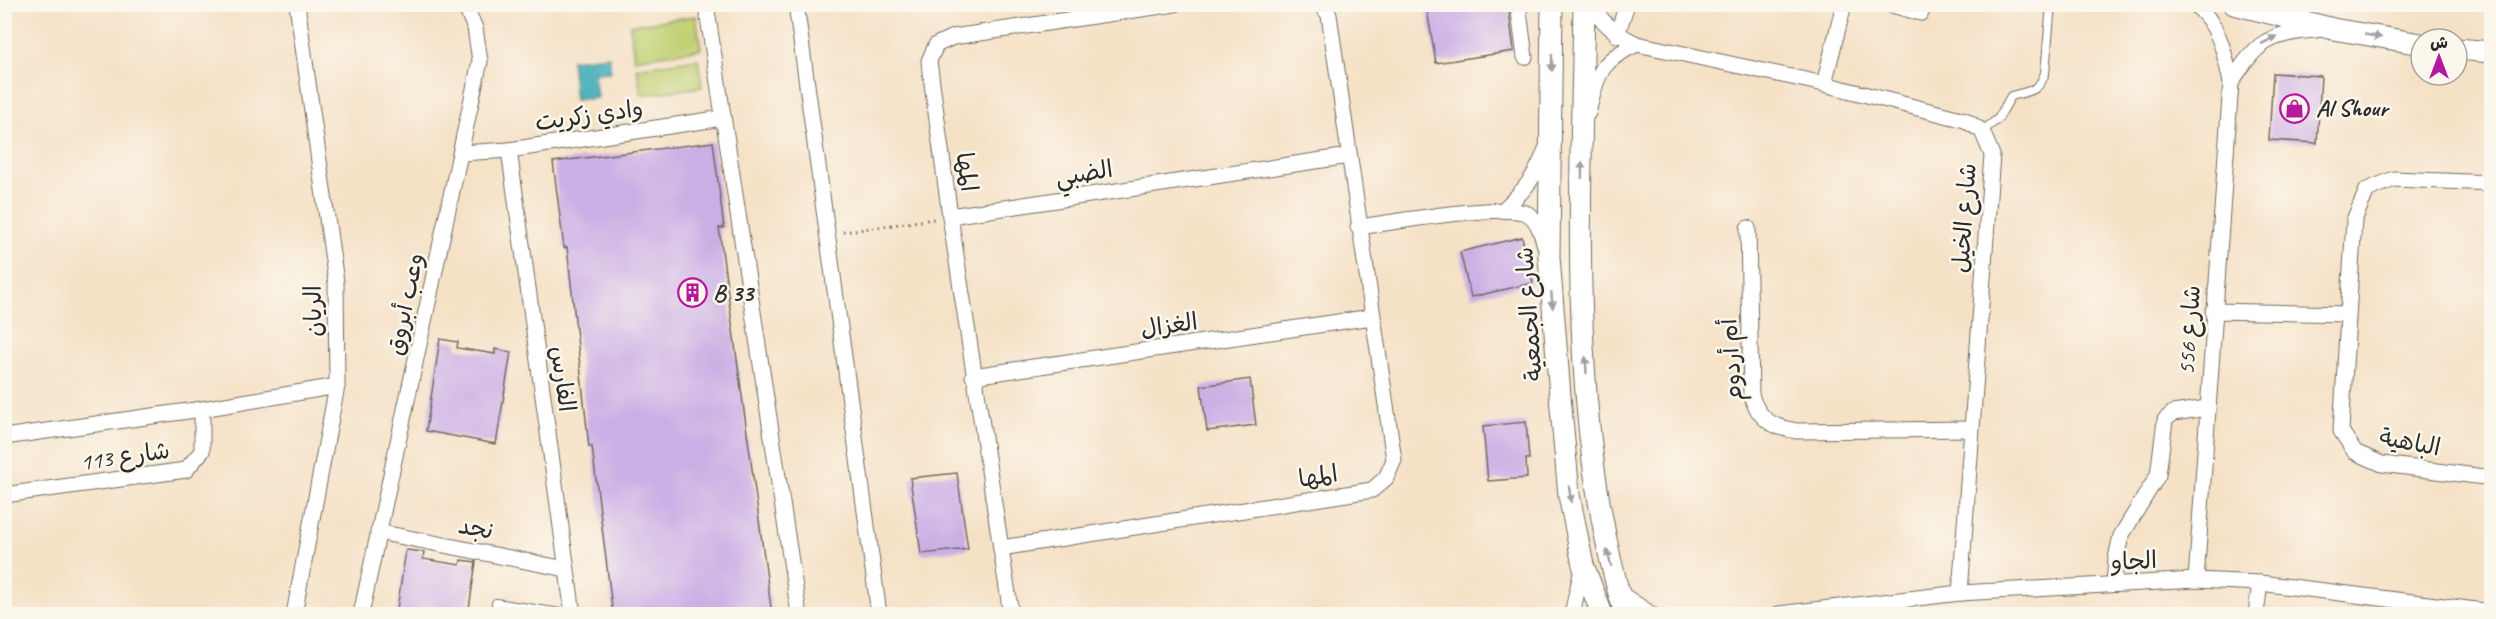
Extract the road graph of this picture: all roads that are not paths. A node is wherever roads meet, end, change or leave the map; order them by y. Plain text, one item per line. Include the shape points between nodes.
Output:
1 (297, 4) edge
2 (464, 4) edge
3 (706, 4) edge
4 (796, 4) edge
5 (1175, 4) edge
6 (1321, 4) edge
7 (1518, 4) edge
8 (1552, 4) edge
9 (1584, 4) edge
10 (1593, 4) edge
11 (1627, 4) edge
12 (1844, 4) edge
13 (1888, 4) edge
14 (2051, 4) edge
15 (2194, 4) edge
16 (2234, 4) edge
17 (1922, 13) dead end
18 (2333, 29) junction
19 (1617, 35) junction
20 (2409, 42) edge
21 (1637, 44) junction
22 (2469, 51) edge
23 (2492, 52) edge
24 (1525, 57) dead end
25 (2231, 83) junction
26 (1824, 84) junction
27 (723, 118) junction
28 (1982, 131) junction
29 (1552, 132) junction
30 (1582, 138) junction
31 (509, 150) junction
32 (461, 153) junction
33 (1348, 156) junction
34 (2492, 183) edge
35 (1504, 209) junction
36 (950, 216) junction
37 (1358, 227) junction
38 (1748, 228) dead end
39 (1549, 257) junction
40 (2213, 311) junction
41 (2347, 314) junction
42 (1372, 317) junction
43 (974, 376) junction
44 (337, 386) junction
45 (2207, 408) junction
46 (202, 409) junction
47 (1971, 429) junction
48 (4, 437) edge
49 (2492, 478) edge
50 (4, 495) edge
51 (378, 532) junction
52 (1001, 548) junction
53 (1583, 565) junction
54 (566, 569) junction
55 (2196, 580) junction
56 (2260, 583) junction
57 (2114, 584) junction
58 (1618, 592) junction
59 (1960, 593) junction
60 (496, 603) dead end
61 (2492, 612) edge
62 (294, 615) edge
63 (361, 615) edge
64 (567, 615) edge
65 (573, 615) edge
66 (799, 615) edge
67 (879, 615) edge
68 (1011, 615) edge
69 (1572, 615) edge
70 (1602, 615) edge
71 (1625, 615) edge
72 (1651, 615) edge
73 (1779, 615) edge
74 (2256, 615) edge

1 - 44 street, الريان via 336,282
2 - 32 street, وعب أبروق via 475,28 480,62
3 - 27 street
4 - 67 street
5 - 36 street, المها via 952,37 936,45 929,61
6 - 33 street, المها via 1329,15
7 - 24 street
8 -> 29 main road, شارع الجمعية
9 - 30 main road
10 - 19 street, شارع الخيل
11 - 19 street
12 - 26 street
13 - 17 street
14 - 28 lane via 2042,84 2032,92 2012,96 1998,119
15 - 25 street, شارع 556 via 2218,36
16 - 18 main road
18 -> 20 main road
25 -> 18 street, شارع 556 via 2255,48 2274,37 2293,31
19 - 21 street, شارع الخيل
21 - 26 street, شارع الخيل
21 - 30 street via 1612,56 1597,77
22 - 23 main road
25 - 40 street, شارع 556
26 - 28 street, شارع الخيل via 1965,120
27 - 31 street, وادي زكريت
27 - 66 street
28 - 47 street, شارع الخيل via 1992,155
29 - 35 street via 1538,171
29 - 39 main road, شارع الجمعية
58 -> 30 main road via 1605,542 1588,405 1581,259
31 - 32 street, وادي زكريت
31 - 54 street, الفارس
32 - 51 street, وعب أبروق
33 - 36 street, الضبي
33 - 37 street, المها
34 - 41 street, الباهية via 2394,179 2367,190 2354,220
35 - 37 street
35 - 39 street via 1528,214 1540,229
36 - 43 street, المها
37 - 42 street, المها
38 - 47 street, أم أردوم via 1751,395 1764,420 1777,428 1797,431
39 -> 53 main road, شارع الجمعية via 1569,495
40 - 41 street
40 - 45 street, شارع 556
41 - 49 street, الباهية via 2341,431 2355,452 2382,464
42 - 43 street, الغزال
42 - 52 street, المها via 1394,460 1386,478 1372,490
43 - 52 street, المها
44 - 46 street, شارع 113
44 - 62 street, الريان
45 - 55 street, شارع 556
45 - 57 street via 2173,413 2165,420 2158,475 2121,536
46 - 48 street, شارع 113
46 - 50 street, شارع 113 via 202,451 186,470
47 - 59 street, شارع الخيل
51 - 54 street, نجد
51 - 63 street, وعب أبروق
52 - 68 street, المها
53 - 69 street
53 - 70 main road, شارع الجمعية
54 - 65 street, الفارس
55 - 56 street, الجاو
55 - 57 street, الجاو
56 - 61 street, الجاو
56 - 74 street
57 - 59 street, الجاو
58 - 71 main road
58 - 72 street
59 - 73 street, الجاو
60 - 64 lane

